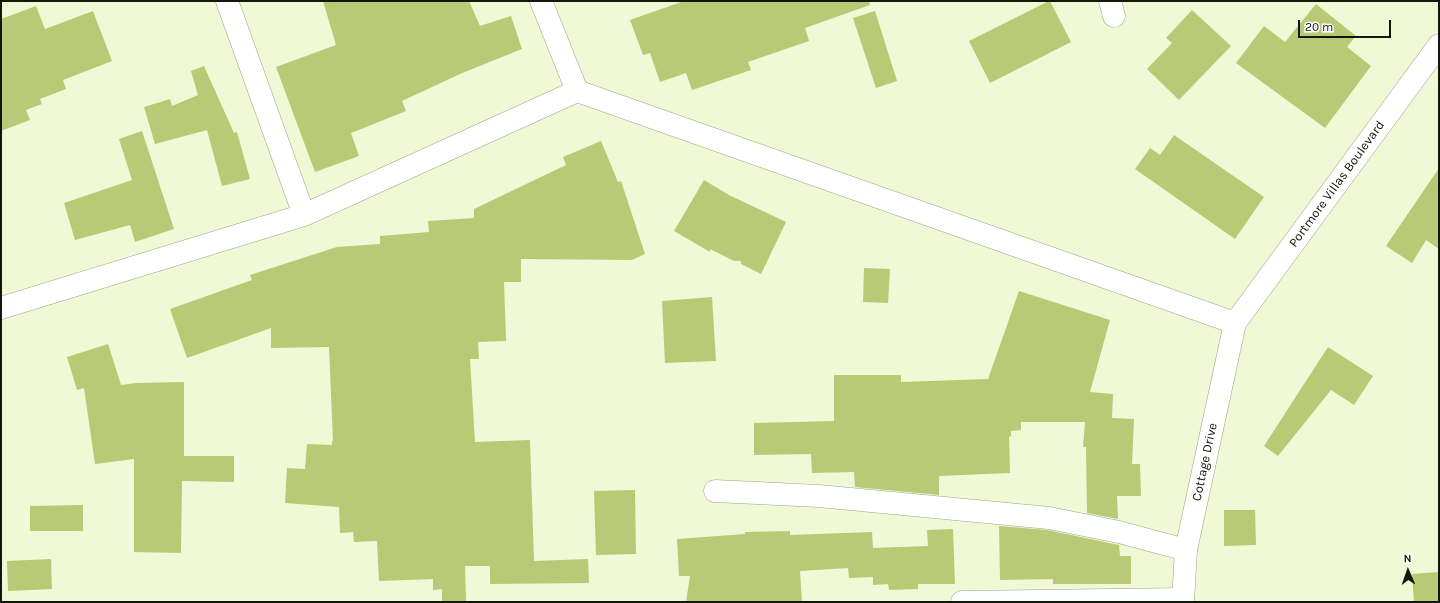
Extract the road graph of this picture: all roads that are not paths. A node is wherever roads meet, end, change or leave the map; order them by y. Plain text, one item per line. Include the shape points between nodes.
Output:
1 (228, 1) edge
2 (541, 1) edge
3 (1439, 45) edge
4 (578, 91) junction
5 (304, 215) junction
6 (1, 308) edge
7 (1235, 323) junction
8 (715, 491) dead end
9 (1186, 550) junction
10 (1183, 600) edge
11 (962, 602) edge

1 - 5 street
2 - 4 street
3 - 7 street, Portmore Villas Boulevard
4 - 5 street
4 - 7 street
5 - 6 street
7 - 9 street, Cottage Drive
8 - 9 street via 819,496 1050,518 1119,532
9 - 10 street, Cottage Drive
10 - 11 street

